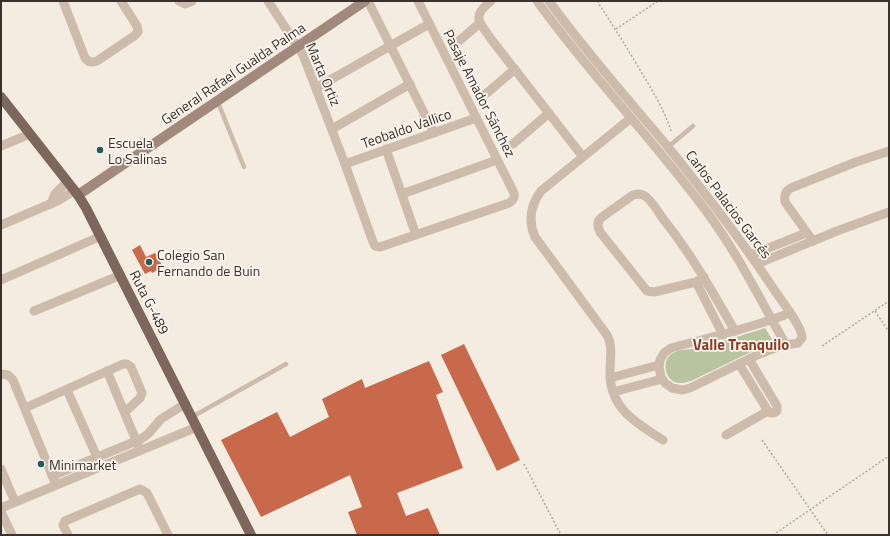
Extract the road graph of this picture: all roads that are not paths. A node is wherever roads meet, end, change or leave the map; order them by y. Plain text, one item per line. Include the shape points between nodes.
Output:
1 (63, 1) edge
2 (121, 1) edge
3 (179, 1) edge
4 (192, 1) edge
5 (268, 1) edge
6 (365, 1) edge
7 (368, 1) edge
8 (418, 1) edge
9 (492, 1) edge
10 (537, 1) edge
11 (549, 1) edge
12 (480, 23) junction
13 (429, 24) junction
14 (460, 40) dead end
15 (391, 46) junction
16 (298, 47) junction
17 (515, 69) junction
18 (410, 84) junction
19 (316, 88) junction
20 (621, 90) junction
21 (487, 93) dead end
22 (1, 97) edge
23 (613, 97) junction
24 (217, 100) junction
25 (549, 113) junction
26 (476, 118) junction
27 (631, 118) junction
28 (693, 126) dead end
29 (332, 129) junction
30 (434, 133) junction
31 (30, 134) junction
32 (513, 144) dead end
33 (1, 146) edge
34 (668, 147) junction
35 (386, 150) junction
36 (889, 151) edge
37 (583, 157) junction
38 (497, 160) junction
39 (345, 164) junction
40 (244, 167) dead end
41 (67, 182) junction
42 (76, 193) junction
43 (402, 194) junction
44 (51, 204) junction
45 (889, 212) edge
46 (1, 225) edge
47 (806, 233) junction
48 (416, 235) junction
49 (101, 236) junction
50 (813, 241) junction
51 (751, 255) junction
52 (757, 264) junction
53 (121, 275) junction
54 (700, 279) junction
55 (1, 280) edge
56 (34, 311) dead end
57 (790, 312) junction
58 (771, 320) junction
59 (735, 331) junction
60 (723, 335) junction
61 (786, 345) junction
62 (749, 359) junction
63 (286, 364) dead end
64 (739, 364) junction
65 (659, 365) junction
66 (107, 371) junction
67 (5, 375) edge
68 (610, 378) junction
69 (662, 379) junction
70 (67, 390) junction
71 (613, 392) junction
72 (185, 404) junction
73 (25, 408) junction
74 (768, 411) junction
75 (125, 412) junction
76 (192, 417) junction
77 (197, 427) junction
78 (726, 435) dead end
79 (663, 440) dead end
80 (136, 441) junction
81 (141, 450) junction
82 (97, 457) junction
83 (1, 469) edge
84 (52, 476) junction
85 (56, 485) junction
86 (15, 502) junction
87 (1, 508) edge
88 (1, 512) edge
89 (4, 526) edge
90 (164, 534) edge
91 (12, 535) edge
92 (68, 535) edge
93 (251, 535) edge

1 - 2 street via 85,58 90,62 97,61 138,32 137,26
3 - 4 street via 185,4
5 - 16 street, Marta Ortiz
6 - 16 main road, General Rafael Gualda Palma
7 - 15 street
8 - 13 street, Pasaje Amador Sánchez
9 - 12 street via 479,15
10 - 23 street, Carlos Palacios Garcés
11 - 20 street, Carlos Palacios Garcés
12 - 14 street
12 - 17 street
13 - 15 street
13 - 26 street, Pasaje Amador Sánchez
15 - 18 street
15 - 19 street
16 - 19 street, Marta Ortiz
16 - 24 main road, General Rafael Gualda Palma
17 - 21 street
17 - 25 street
18 - 29 street
18 - 30 street
19 - 29 street, Marta Ortiz
20 - 23 street
20 - 34 street, Carlos Palacios Garcés
22 - 31 main road, Ruta G-489
23 - 27 street, Carlos Palacios Garcés
24 - 40 lane
24 - 42 main road, General Rafael Gualda Palma
25 - 32 street
25 - 37 street
26 - 30 street, Teobaldo Vallico
26 - 38 street, Pasaje Amador Sánchez
27 - 37 street
27 - 58 street, Carlos Palacios Garcés via 723,234
28 - 34 lane
29 - 39 street, Marta Ortiz
30 - 35 street, Teobaldo Vallico
31 - 33 street
31 - 41 main road, Ruta G-489
34 - 51 street, Carlos Palacios Garcés
35 - 39 street, Teobaldo Vallico
35 - 43 street
36 - 47 street via 824,174 787,191 784,196 785,202
37 - 68 street via 541,192 534,201 530,227 535,238 611,342
38 - 43 street
38 - 48 street, Pasaje Amador Sánchez via 514,193 514,199 509,203
39 - 48 street, Marta Ortiz via 376,247
41 - 42 main road, Ruta G-489
41 - 44 street via 55,194
42 - 44 street
42 - 49 main road, Ruta G-489
43 - 48 street
44 - 46 street
45 - 50 street
47 - 50 street
47 - 51 street
49 - 53 main road, Ruta G-489
49 - 55 street
50 - 52 street
51 - 52 street, Carlos Palacios Garcés
52 - 57 street, Carlos Palacios Garcés
53 - 56 street
53 - 72 main road, Ruta G-489
54 - 54 street via 666,222 643,195 633,195 600,220 600,232 646,291 654,292
54 - 59 street
54 - 60 street
57 - 58 street
57 - 61 street, Carlos Palacios Garcés via 802,333 798,343
58 - 59 street
58 - 61 street, Carlos Palacios Garcés
59 - 60 street
60 - 65 street via 671,348 661,357
61 - 62 street
62 - 64 street
62 - 74 street via 777,406 774,413
63 - 76 lane
64 - 69 street via 686,389 672,388
64 - 74 street
65 - 68 street
65 - 69 street
66 - 70 street
66 - 75 street
66 - 75 street via 123,364 131,367 142,393
67 - 73 street via 13,380
68 - 71 street
69 - 71 street
70 - 73 street
70 - 82 street
71 - 79 street via 626,414
72 - 76 main road, Ruta G-489
72 - 80 street via 166,415
73 - 84 street
74 - 78 street
75 - 80 street
76 - 77 main road, Ruta G-489
77 - 81 street
77 - 93 main road, Ruta G-489
80 - 81 street
80 - 82 street
81 - 85 street
82 - 84 street
83 - 86 street
84 - 85 street
85 - 86 street
86 - 87 street
88 - 89 street
89 - 91 street
90 - 92 street via 147,493 138,489 67,520 64,528

